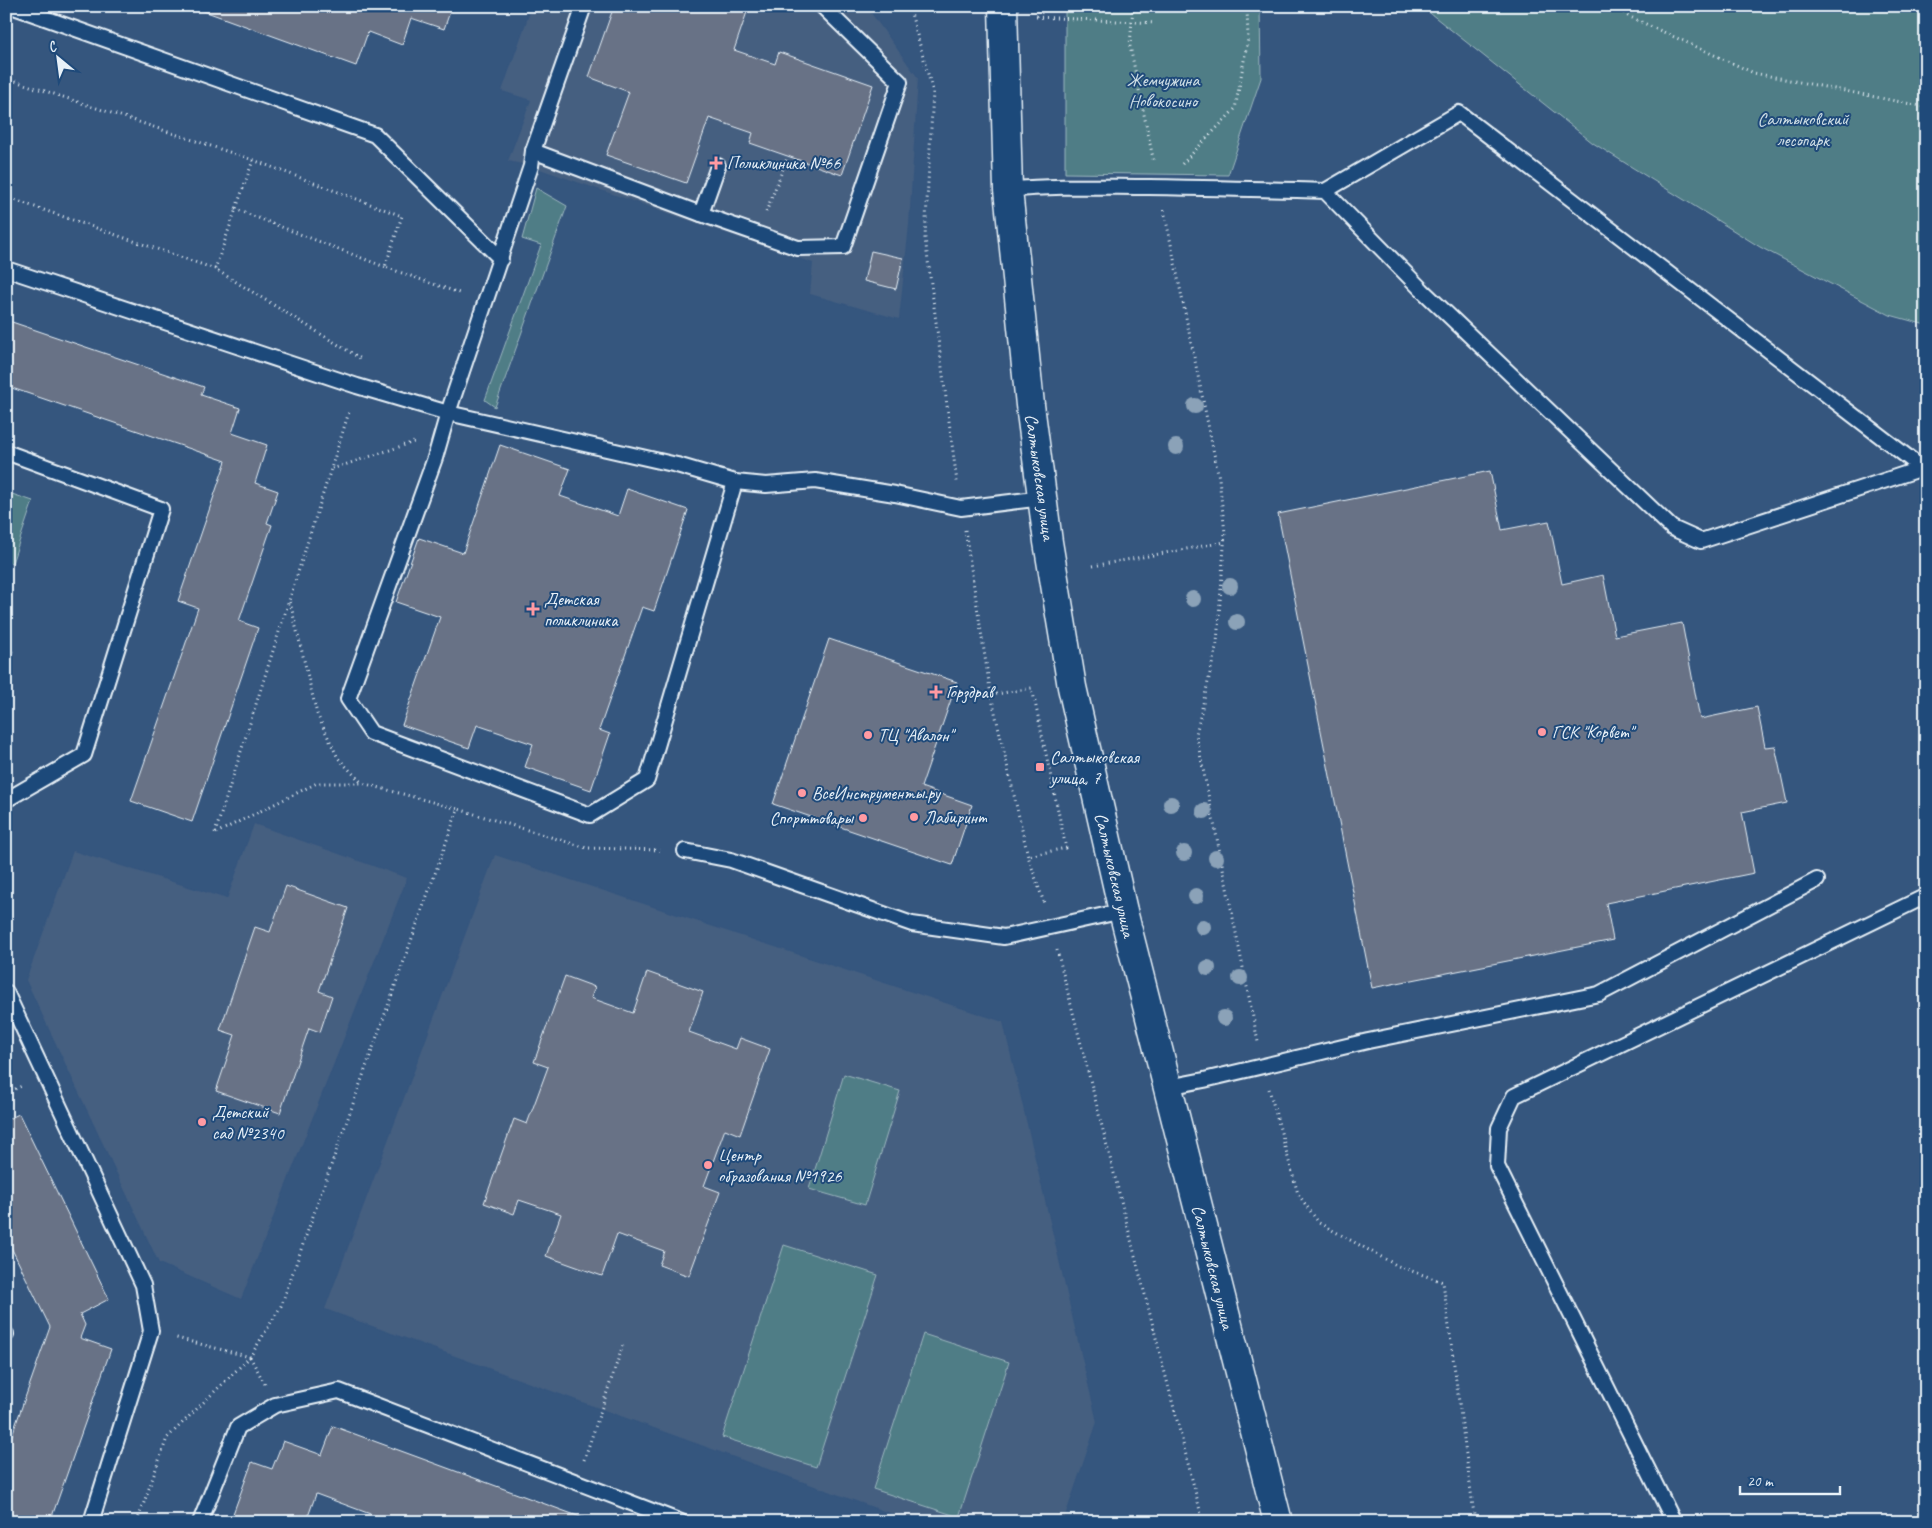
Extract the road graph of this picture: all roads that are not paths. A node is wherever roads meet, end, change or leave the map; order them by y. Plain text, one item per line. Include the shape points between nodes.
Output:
1 (11, 6) edge
2 (584, 6) edge
3 (822, 6) edge
4 (1004, 6) edge
5 (533, 151) junction
6 (718, 166) dead end
7 (1008, 190) junction
8 (1325, 192) junction
9 (700, 214) junction
10 (501, 259) junction
11 (6, 268) edge
12 (448, 413) junction
13 (6, 452) edge
14 (1924, 468) edge
15 (735, 482) junction
16 (1043, 498) junction
17 (6, 800) edge
18 (685, 850) road end
19 (1817, 880) dead end
20 (1926, 896) edge
21 (1123, 911) junction
22 (6, 992) edge
23 (1168, 1087) junction
24 (91, 1522) edge
25 (200, 1522) edge
26 (681, 1522) edge
27 (1278, 1522) edge
28 (1674, 1522) edge

1 - 10 lane via 375,135
2 - 5 lane
3 - 9 lane via 900,82 843,247 798,248
4 - 7 street, Салтыковская улица
5 - 9 lane
5 - 10 lane
6 - 9 lane
7 - 8 lane via 1044,186
7 - 16 street, Салтыковская улица
8 - 14 lane via 1459,113
8 - 14 lane via 1422,290 1672,528 1701,542
10 - 12 lane
11 - 12 lane via 357,386
12 - 15 lane via 677,465
12 - 15 lane via 348,699 371,734 590,815 647,780
13 - 17 lane via 161,509 84,754
15 - 16 lane via 766,485 815,481 961,508
16 - 21 street, Салтыковская улица via 1072,687
18 - 21 lane via 731,860 912,924 1004,937
19 - 23 lane via 1599,994 1368,1041
20 - 28 lane via 1514,1096 1499,1128 1497,1166
21 - 23 street, Салтыковская улица
22 - 24 lane via 143,1285 151,1331
23 - 27 street, Салтыковская улица
25 - 26 lane via 238,1427 275,1405 339,1391

